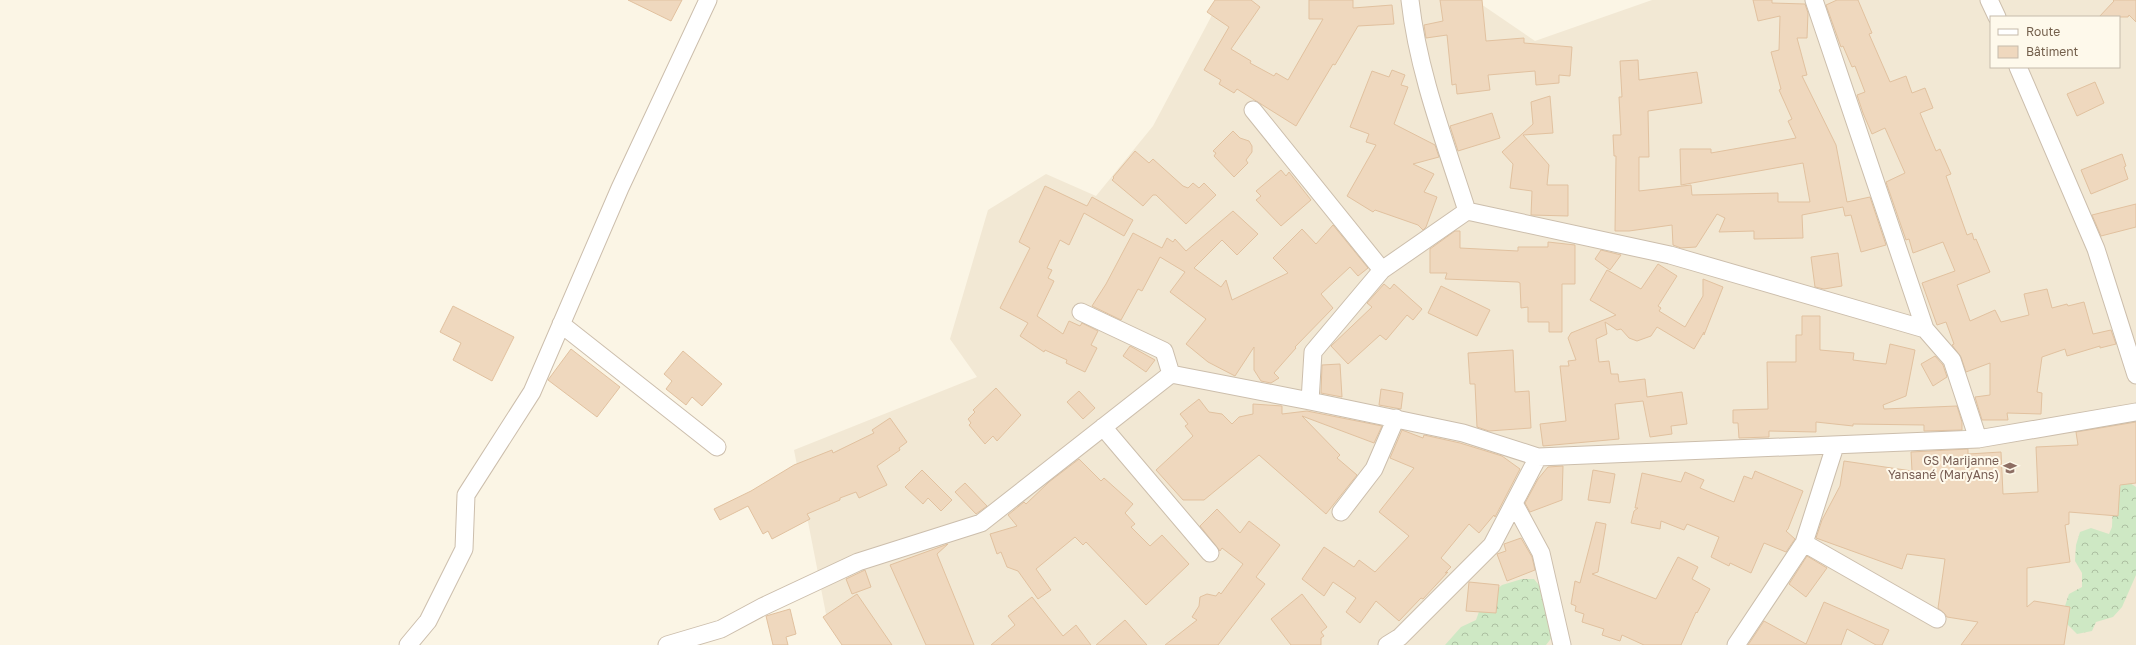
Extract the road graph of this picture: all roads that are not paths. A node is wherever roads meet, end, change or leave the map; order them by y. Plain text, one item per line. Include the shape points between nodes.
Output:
1 (708, 0) edge
2 (1410, 0) edge
3 (1814, 0) edge
4 (1989, 0) edge
5 (1997, 16) edge
6 (2018, 68) edge
7 (1253, 110) dead end
8 (1467, 211) junction
9 (1382, 270) junction
10 (1081, 312) dead end
11 (561, 324) junction
12 (1925, 329) junction
13 (1171, 374) junction
14 (2136, 375) edge
15 (1310, 400) junction
16 (2136, 412) edge
17 (1396, 418) junction
18 (1103, 428) junction
19 (1978, 439) junction
20 (1835, 446) junction
21 (717, 447) dead end
22 (1538, 457) junction
23 (1515, 505) junction
24 (1341, 512) dead end
25 (1804, 543) junction
26 (1210, 553) dead end
27 (1937, 619) dead end
28 (408, 645) edge
29 (667, 645) edge
30 (1387, 645) edge
31 (1562, 645) edge
32 (1736, 645) edge

1 - 11 street via 620,188
2 - 8 street via 1413,31
3 - 12 street
4 - 5 street
6 - 14 street via 2096,250
7 - 9 street
8 - 9 street
8 - 12 street via 1670,255
9 - 15 street via 1313,352
10 - 13 street via 1164,351
11 - 21 street
11 - 28 street via 532,392 466,495 464,549 428,621
12 - 19 street via 1952,360
13 - 15 street
13 - 18 street
15 - 17 street
16 - 19 street
17 - 22 street via 1463,433
17 - 24 street via 1374,469
18 - 26 street
18 - 29 street via 981,523 858,562 721,628
19 - 20 street
20 - 22 street
20 - 25 street
22 - 23 street
23 - 30 street via 1492,545 1400,638
23 - 31 street via 1541,553
25 - 27 street
25 - 32 street

